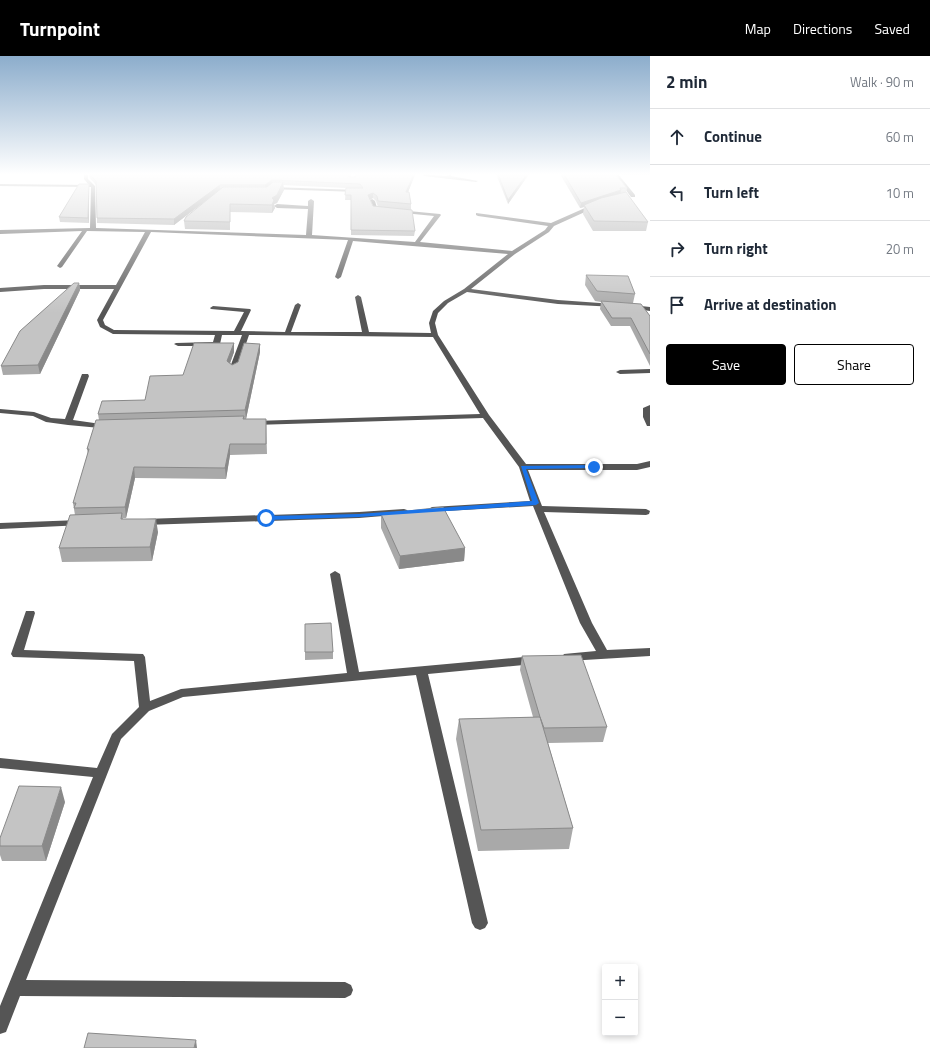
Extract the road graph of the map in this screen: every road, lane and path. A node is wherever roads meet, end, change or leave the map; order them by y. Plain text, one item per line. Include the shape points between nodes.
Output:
1 (91, 220) edge
2 (310, 220) edge
3 (434, 220) edge
4 (520, 220) edge
5 (562, 220) edge
6 (552, 225) junction
7 (178, 226) edge
8 (90, 229) junction
9 (149, 230) junction
10 (172, 231) junction
11 (0, 232) edge
12 (309, 236) junction
13 (352, 239) junction
14 (417, 243) junction
15 (513, 253) junction
16 (60, 266) dead end
17 (338, 277) dead end
18 (119, 287) junction
19 (0, 290) edge
20 (466, 290) junction
21 (358, 297) dead end
22 (298, 305) dead end
23 (619, 306) edge
24 (627, 307) edge
25 (213, 308) dead end
26 (650, 309) edge
27 (219, 333) junction
28 (236, 334) junction
29 (246, 334) junction
30 (287, 334) junction
31 (366, 334) junction
32 (435, 335) junction
33 (178, 344) dead end
34 (233, 370) edge
35 (650, 371) edge
36 (620, 372) dead end
37 (85, 376) dead end
38 (650, 407) edge
39 (0, 411) edge
40 (485, 416) junction
41 (68, 423) junction
42 (241, 423) edge
43 (650, 424) edge
44 (116, 426) edge
45 (650, 464) edge
46 (523, 467) junction
47 (538, 506) junction
48 (646, 512) dead end
49 (136, 522) edge
50 (88, 523) edge
51 (0, 526) edge
52 (335, 574) dead end
53 (30, 614) dead end
54 (650, 652) edge
55 (603, 654) junction
56 (421, 671) junction
57 (354, 678) junction
58 (144, 708) junction
59 (0, 763) edge
60 (101, 773) junction
61 (480, 923) dead end
62 (16, 988) junction
63 (345, 990) dead end
64 (0, 1026) edge

1 - 8 street
2 - 12 street
3 - 14 street
4 - 6 street
5 - 6 street
6 - 15 street
7 - 10 street
8 - 9 street
8 - 11 street
8 - 16 street
9 - 10 street
9 - 18 street
10 - 12 street
12 - 13 street
13 - 14 street
13 - 17 street
14 - 15 street
15 - 20 street
18 - 19 street
18 - 27 street via 100,320 102,326 113,332
20 - 23 street via 558,302
20 - 32 street via 435,312 432,323
21 - 31 street
22 - 30 street
24 - 26 street
25 - 28 street via 248,310
27 - 28 street
27 - 33 street via 216,344
28 - 29 street
29 - 30 street
29 - 34 street
30 - 31 street
31 - 32 street
32 - 40 street
35 - 36 street
37 - 41 street
38 - 43 street via 647,408 647,417
39 - 41 street via 34,414
40 - 42 street
40 - 46 street
41 - 44 street
45 - 46 street
46 - 47 street
47 - 48 street
47 - 49 street via 359,516
47 - 55 street via 586,623
50 - 51 street
52 - 57 street
53 - 58 street via 17,654 139,657
54 - 55 street
55 - 56 street
56 - 57 street
56 - 61 street
57 - 58 street via 181,693
58 - 60 street via 116,737
59 - 60 street
60 - 62 street
62 - 63 street
62 - 64 street

